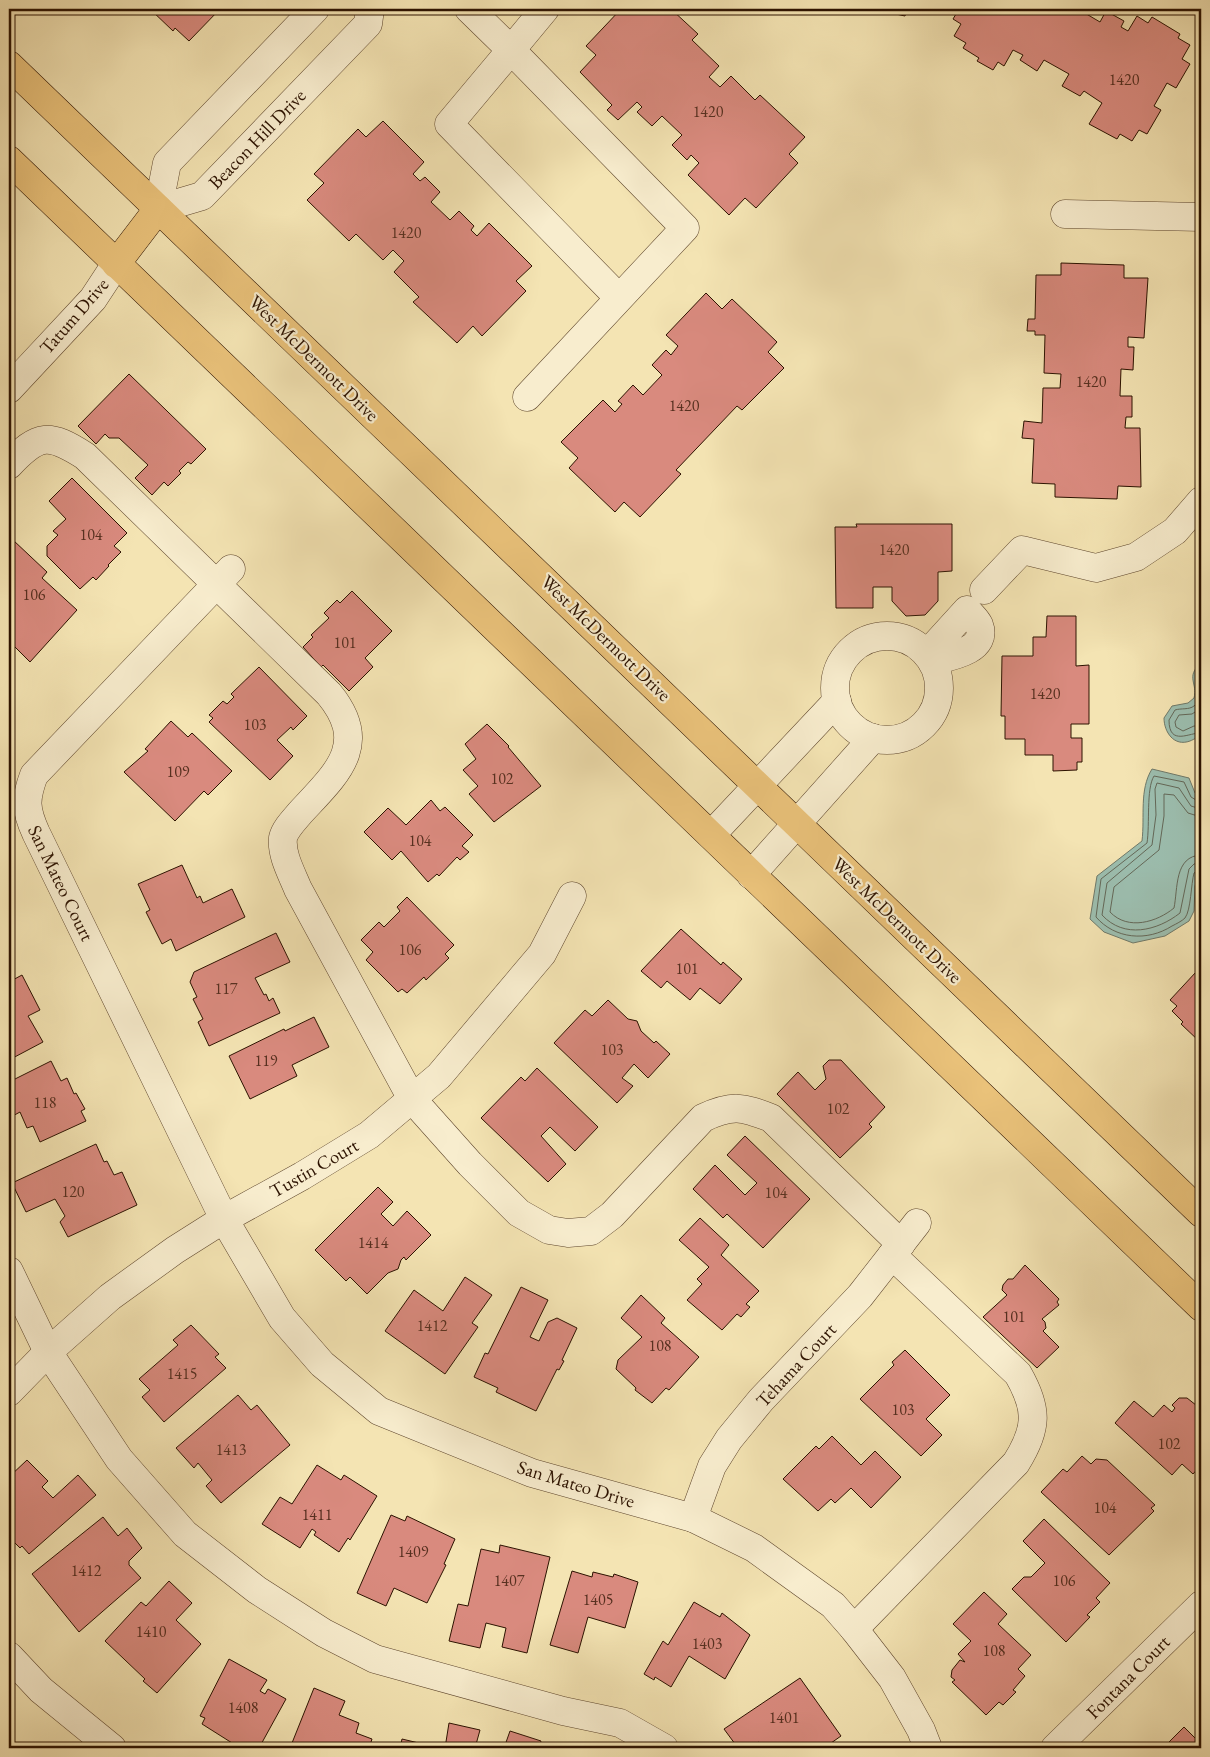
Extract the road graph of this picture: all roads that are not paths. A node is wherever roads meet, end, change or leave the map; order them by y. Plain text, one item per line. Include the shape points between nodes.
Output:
1 (314, 9) edge
2 (370, 9) edge
3 (469, 9) edge
4 (545, 9) edge
5 (511, 50) junction
6 (9, 65) edge
7 (9, 160) edge
8 (158, 209) junction
9 (1064, 214) dead end
10 (1201, 217) edge
11 (116, 264) junction
12 (618, 297) junction
13 (9, 389) edge
14 (527, 396) dead end
15 (9, 465) edge
16 (1201, 501) edge
17 (224, 577) junction
18 (929, 657) junction
19 (836, 701) junction
20 (873, 738) junction
21 (757, 784) junction
22 (797, 823) junction
23 (711, 836) junction
24 (751, 875) junction
25 (572, 896) dead end
26 (412, 1099) junction
27 (1201, 1213) edge
28 (224, 1218) junction
29 (918, 1223) dead end
30 (896, 1250) junction
31 (9, 1271) edge
32 (1201, 1307) edge
33 (48, 1352) junction
34 (9, 1392) edge
35 (693, 1518) junction
36 (1201, 1605) edge
37 (854, 1629) junction
38 (9, 1656) edge
39 (112, 1748) edge
40 (664, 1748) edge
41 (928, 1748) edge
42 (1055, 1748) edge

1 - 8 street via 167,162
2 - 8 street, Beacon Hill Drive via 368,24 202,196
3 - 5 street
4 - 5 street
5 - 12 street via 448,124
5 - 12 street via 685,228
6 - 8 main road, West McDermott Drive
7 - 11 main road
8 - 11 main road
8 - 21 main road, West McDermott Drive
9 - 10 street
11 - 13 street, Tatum Drive via 93,299
11 - 23 main road
12 - 14 street
15 - 17 street via 26,446 42,440 61,441 85,456
16 - 18 street via 1175,531 1136,557 1096,568 1022,550 976,600 980,634 976,644 958,655
17 - 26 street via 340,707 347,723 346,757 338,772 293,820 283,837 287,860 298,889
17 - 28 street, San Mateo Court via 34,775 26,802 36,833
18 - 19 street via 915,643 900,637 868,638 843,658 836,673
18 - 20 street via 940,680 940,695 927,722 903,738
19 - 20 street via 850,724
19 - 21 street
20 - 22 street
21 - 22 main road, West McDermott Drive
21 - 23 street
22 - 24 street
22 - 27 main road, West McDermott Drive
23 - 24 main road
24 - 32 main road
25 - 26 street, Tustin Court via 542,954 439,1076
26 - 28 street, Tustin Court via 361,1140
26 - 30 street via 519,1213 549,1230 568,1233 591,1230 612,1215 703,1118 722,1110 745,1108 771,1118
28 - 33 street, Tustin Court via 110,1297
28 - 35 street, San Mateo Drive via 282,1318 322,1364 379,1411 532,1473
29 - 30 street, Tehama Court
30 - 35 street, Tehama Court via 860,1296 762,1400 729,1440 712,1466
30 - 37 street via 1018,1374 1030,1395 1033,1419 1029,1442 1016,1463
31 - 33 street
33 - 34 street, Tustin Court
33 - 40 street via 119,1459 185,1534 258,1590 324,1633 375,1659 562,1711 620,1723
35 - 37 street, San Mateo Drive via 754,1548 833,1605
36 - 42 street, Fontana Court
37 - 41 street, San Mateo Drive via 892,1678
38 - 39 street via 41,1690

